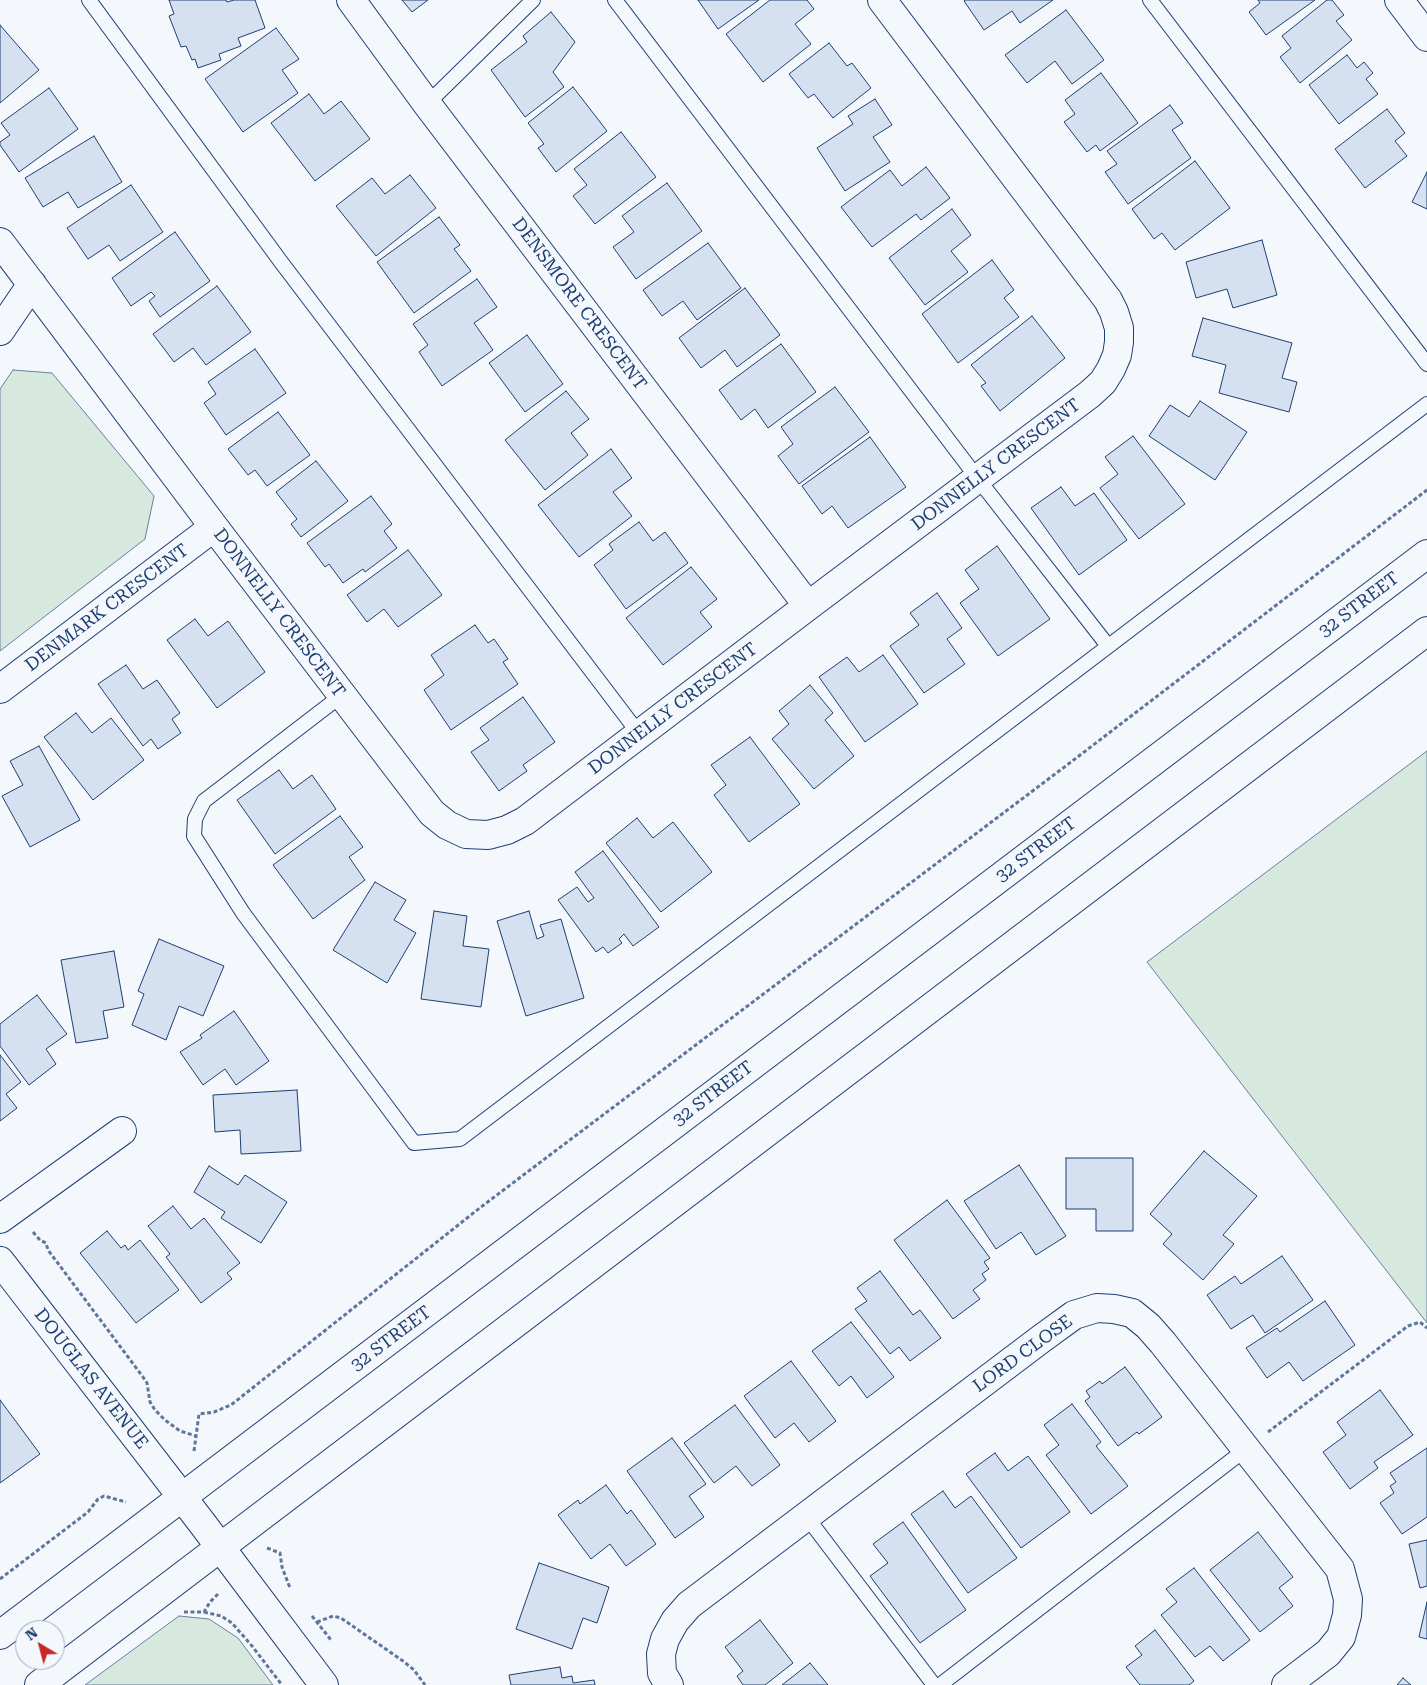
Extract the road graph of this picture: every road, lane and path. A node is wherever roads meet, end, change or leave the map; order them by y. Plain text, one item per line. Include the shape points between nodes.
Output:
1 (89, 0) edge
2 (351, 0) edge
3 (533, 0) edge
4 (615, 0) edge
5 (882, 0) edge
6 (1150, 0) edge
7 (1399, 0) edge
8 (1427, 38) edge
9 (427, 104) junction
10 (0, 242) edge
11 (32, 284) junction
12 (0, 331) edge
13 (1427, 364) edge
14 (1427, 404) edge
15 (978, 479) junction
16 (1427, 490) edge
17 (214, 527) junction
18 (1427, 554) edge
19 (808, 606) junction
20 (1427, 631) edge
21 (1108, 646) junction
22 (0, 689) edge
23 (342, 695) junction
24 (640, 734) junction
25 (122, 1131) dead end
26 (0, 1219) edge
27 (40, 1240) dead end
28 (0, 1261) edge
29 (1427, 1328) edge
30 (196, 1436) junction
31 (196, 1442) dead end
32 (1246, 1449) junction
33 (182, 1497) junction
34 (119, 1501) dead end
35 (806, 1516) junction
36 (220, 1547) junction
37 (280, 1552) dead end
38 (0, 1578) edge
39 (292, 1591) dead end
40 (204, 1612) dead end
41 (311, 1615) dead end
42 (317, 1622) junction
43 (0, 1635) edge
44 (330, 1640) dead end
45 (39, 1685) edge
46 (282, 1685) edge
47 (324, 1685) edge
48 (425, 1685) edge
49 (669, 1685) edge
50 (934, 1685) edge
51 (940, 1685) edge
52 (1286, 1685) edge

1 - 24 lane via 281,262
2 - 9 street, DENSMORE CRESCENT
3 - 9 lane
4 - 15 lane
5 - 15 street, DONNELLY CRESCENT via 1100,288 1119,328 1117,356 1103,382
6 - 13 lane
7 - 8 street
9 - 19 street, DENSMORE CRESCENT
10 - 11 street, DONNELLY CRESCENT
11 - 12 street
11 - 17 street, DONNELLY CRESCENT
14 - 21 lane
15 - 19 street, DONNELLY CRESCENT
15 - 21 lane
16 - 30 path via 481,1207 231,1405 199,1414
17 - 22 street, DENMARK CRESCENT
17 - 23 street, DONNELLY CRESCENT
18 - 33 street, 32 STREET
19 - 24 street, DONNELLY CRESCENT
20 - 36 street
21 - 23 lane via 460,1140 414,1143 243,913 194,836 195,819 204,801
23 - 24 street, DONNELLY CRESCENT via 432,813 466,834 488,835 525,821
25 - 26 street
27 - 30 path via 46,1243 48,1250 144,1377 155,1410 180,1430
28 - 33 street, DOUGLAS AVENUE
29 - 32 path via 1420,1322 1408,1326
30 - 31 path
32 - 35 street, LORD CLOSE via 1148,1326 1132,1313 1097,1308 1074,1315 1041,1338
32 - 51 lane
32 - 52 street, LORD CLOSE via 1340,1569 1348,1599 1348,1615 1341,1637 1328,1653
33 - 36 street, DOUGLAS AVENUE
33 - 43 street, 32 STREET
34 - 38 path via 104,1496 98,1499 88,1512
35 - 49 street, LORD CLOSE via 689,1605 675,1621 661,1654 662,1672
35 - 50 lane
36 - 45 street
36 - 47 street, DOUGLAS AVENUE
37 - 39 path
40 - 46 path via 220,1616 232,1624
41 - 42 path
42 - 44 path
42 - 48 path via 333,1616 341,1618 403,1661

